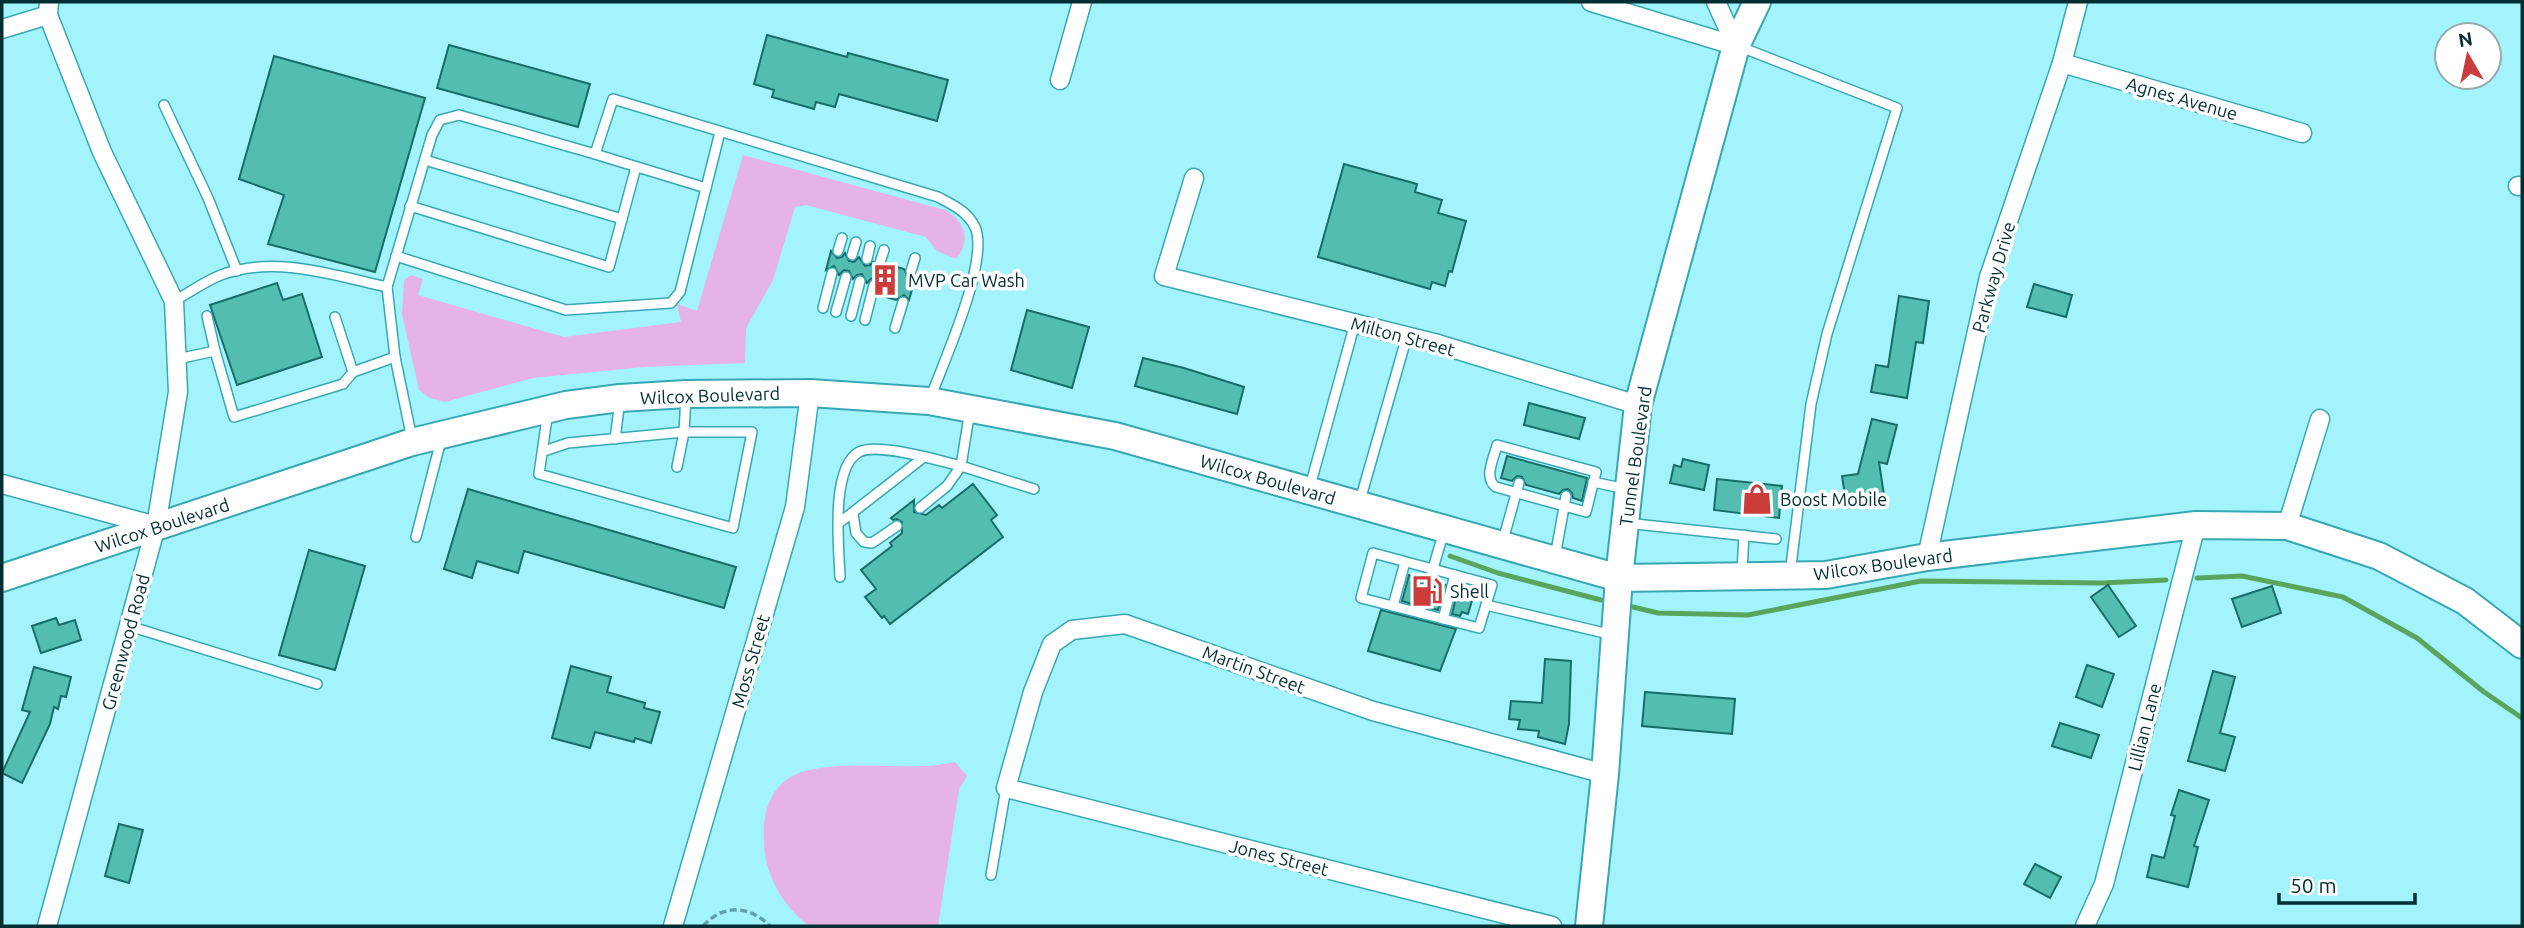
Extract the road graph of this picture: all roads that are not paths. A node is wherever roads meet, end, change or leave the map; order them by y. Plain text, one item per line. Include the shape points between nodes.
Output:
1 (1082, 2) edge
2 (1591, 2) edge
3 (1716, 2) edge
4 (1757, 2) edge
5 (2078, 2) edge
6 (48, 9) edge
7 (2, 29) edge
8 (1736, 46) junction
9 (2062, 63) junction
10 (1060, 80) dead end
11 (164, 105) dead end
12 (720, 132) junction
13 (2302, 133) dead end
14 (595, 154) junction
15 (425, 160) junction
16 (636, 167) junction
17 (1194, 178) dead end
18 (706, 188) junction
19 (410, 206) junction
20 (622, 219) junction
21 (842, 238) dead end
22 (856, 242) dead end
23 (870, 246) dead end
24 (884, 250) dead end
25 (838, 251) dead end
26 (852, 255) dead end
27 (396, 256) junction
28 (915, 258) dead end
29 (867, 259) dead end
30 (880, 263) dead end
31 (237, 271) junction
32 (911, 271) dead end
33 (832, 273) dead end
34 (846, 277) dead end
35 (860, 281) dead end
36 (874, 285) dead end
37 (387, 287) junction
38 (174, 301) junction
39 (903, 302) dead end
40 (823, 308) dead end
41 (836, 312) dead end
42 (207, 316) dead end
43 (851, 316) dead end
44 (335, 317) dead end
45 (864, 320) dead end
46 (1355, 323) junction
47 (895, 328) dead end
48 (1406, 337) junction
49 (215, 351) junction
50 (395, 357) junction
51 (177, 359) junction
52 (353, 372) junction
53 (810, 393) junction
54 (686, 394) junction
55 (620, 398) junction
56 (929, 401) junction
57 (1638, 405) junction
58 (971, 409) junction
59 (549, 410) junction
60 (2320, 419) dead end
61 (684, 432) junction
62 (442, 435) junction
63 (615, 439) junction
64 (412, 442) junction
65 (544, 451) junction
66 (924, 457) junction
67 (961, 466) junction
68 (677, 467) dead end
69 (1593, 482) junction
70 (2, 484) edge
71 (1518, 488) junction
72 (1034, 489) dead end
73 (1628, 489) junction
74 (1308, 491) junction
75 (1566, 496) dead end
76 (1359, 505) junction
77 (1564, 507) junction
78 (920, 508) dead end
79 (853, 514) junction
80 (839, 523) junction
81 (1625, 523) junction
82 (2196, 525) junction
83 (156, 526) junction
84 (897, 526) dead end
85 (2287, 526) junction
86 (1445, 530) junction
87 (1744, 536) junction
88 (416, 537) dead end
89 (1776, 539) dead end
90 (1502, 545) junction
91 (1927, 557) junction
92 (1554, 560) junction
93 (1405, 562) junction
94 (1433, 569) junction
95 (1455, 575) junction
96 (1741, 575) junction
97 (1790, 575) junction
98 (2, 578) edge
99 (840, 578) dead end
100 (1619, 578) junction
101 (1486, 605) junction
102 (1393, 606) junction
103 (1420, 613) junction
104 (1443, 619) junction
105 (129, 626) junction
106 (1615, 635) junction
107 (2522, 645) edge
108 (317, 684) dead end
109 (1605, 774) junction
110 (1006, 788) junction
111 (991, 874) dead end
112 (47, 926) edge
113 (673, 926) edge
114 (1552, 926) edge
115 (1589, 926) edge
116 (2085, 926) edge

1 - 10 street
2 - 8 street
3 - 8 street
4 - 8 main road, Tunnel Boulevard
5 - 9 street, Parkway Drive
6 - 7 street
6 - 38 street, Greenwood Road via 102,152
8 - 57 main road, Tunnel Boulevard
8 - 97 lane via 1897,108 1827,334 1811,404
9 - 13 street, Agnes Avenue
9 - 91 street, Parkway Drive via 1989,277
11 - 31 lane
12 - 14 lane via 613,99
12 - 18 lane
12 - 56 lane via 938,197 961,208 976,229 974,279
14 - 15 lane via 459,115 440,120
14 - 16 lane
15 - 19 lane
15 - 20 lane
16 - 18 lane
16 - 20 lane
17 - 46 street, Milton Street via 1164,276
18 - 27 lane via 680,292 671,303 566,310
19 - 20 lane via 609,267
19 - 27 lane
21 - 25 lane
22 - 26 lane
23 - 29 lane
24 - 30 lane
27 - 37 lane
28 - 32 lane
31 - 37 lane via 255,266 307,269
31 - 38 lane via 220,275
33 - 40 lane
34 - 41 lane
35 - 43 lane
36 - 45 lane
37 - 50 lane
38 - 51 street, Greenwood Road
39 - 47 lane
42 - 49 lane
44 - 52 lane
46 - 48 street, Milton Street
46 - 74 lane
48 - 57 street, Milton Street
48 - 76 lane
49 - 51 lane
49 - 52 lane via 234,417 343,384
50 - 52 lane
50 - 64 lane
51 - 83 street, Greenwood Road via 178,392
53 - 54 main road, Wilcox Boulevard
53 - 56 main road, Wilcox Boulevard
53 - 113 street, Moss Street via 795,507
54 - 55 main road, Wilcox Boulevard
54 - 61 lane
55 - 59 main road, Wilcox Boulevard
55 - 63 lane
56 - 58 main road, Wilcox Boulevard
57 - 73 main road, Tunnel Boulevard
58 - 67 lane
58 - 74 main road, Wilcox Boulevard via 1115,436
59 - 62 main road, Wilcox Boulevard
59 - 65 lane
60 - 85 street
61 - 63 lane
61 - 65 lane via 752,432 733,528 539,474
61 - 68 lane
62 - 64 main road, Wilcox Boulevard
62 - 88 lane
63 - 65 lane via 569,443
64 - 83 main road, Wilcox Boulevard
66 - 67 lane
66 - 79 lane
66 - 80 lane via 874,449 859,452 841,480
67 - 72 lane
67 - 78 lane via 947,486
69 - 71 lane via 1595,472 1572,470 1497,445 1491,484
69 - 73 lane
69 - 77 lane via 1586,512
70 - 83 street
71 - 77 lane
71 - 90 lane
73 - 81 main road, Tunnel Boulevard
74 - 76 main road, Wilcox Boulevard
75 - 77 lane
76 - 86 main road, Wilcox Boulevard
77 - 92 lane
79 - 80 lane
79 - 84 lane via 856,533 864,542
80 - 99 lane
81 - 87 lane
81 - 100 main road, Tunnel Boulevard
82 - 85 main road, Wilcox Boulevard
82 - 91 main road, Wilcox Boulevard
82 - 116 street, Lillian Lane via 2104,884
83 - 98 main road, Wilcox Boulevard
83 - 105 street, Greenwood Road
85 - 107 main road, Wilcox Boulevard via 2379,556 2465,601
86 - 90 main road, Wilcox Boulevard
86 - 94 lane
87 - 89 lane
87 - 96 lane
90 - 92 main road, Wilcox Boulevard
91 - 97 main road, Wilcox Boulevard via 1826,575
92 - 100 main road, Wilcox Boulevard
93 - 94 lane
93 - 102 lane
93 - 102 lane via 1373,553 1361,598
94 - 95 lane
94 - 103 lane
95 - 101 lane via 1492,585
95 - 104 lane
96 - 97 main road, Wilcox Boulevard
96 - 100 main road, Wilcox Boulevard
100 - 106 main road, Tunnel Boulevard
101 - 104 lane via 1479,628
101 - 106 lane
102 - 103 lane
103 - 104 lane
105 - 108 lane
105 - 112 street, Greenwood Road
106 - 109 main road, Tunnel Boulevard
109 - 110 street, Martin Street via 1373,711 1125,624 1072,630 1052,645 1033,692
109 - 115 main road, Tunnel Boulevard
110 - 111 lane
110 - 114 street, Jones Street

